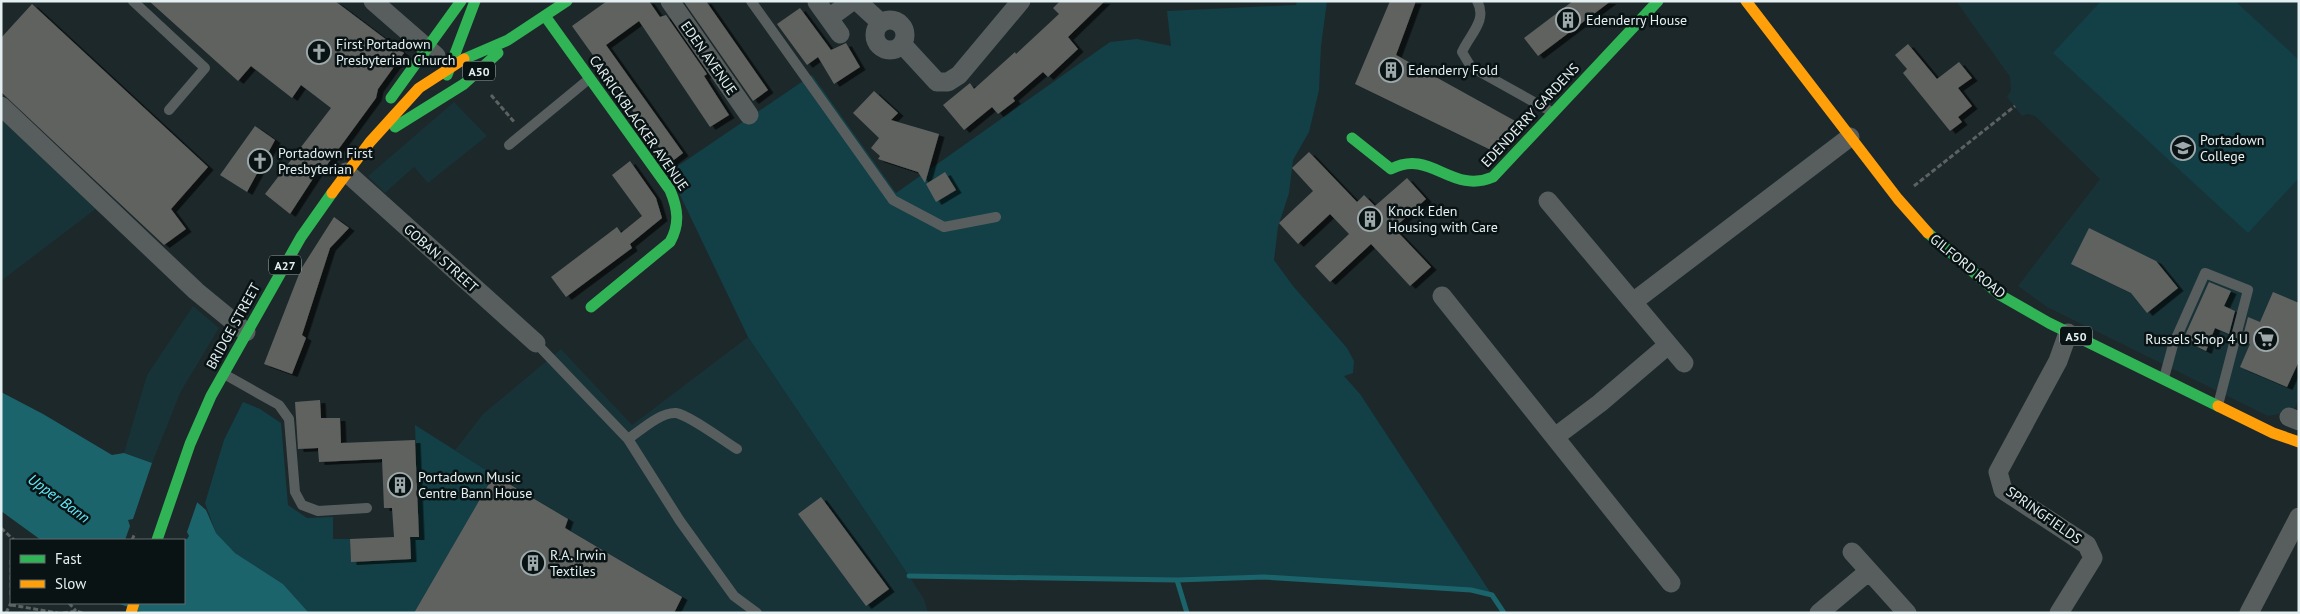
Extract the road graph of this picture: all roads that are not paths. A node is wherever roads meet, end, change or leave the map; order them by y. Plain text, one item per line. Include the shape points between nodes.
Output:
1 (133, 1) edge
2 (373, 1) edge
3 (461, 1) edge
4 (476, 1) edge
5 (567, 1) edge
6 (751, 1) edge
7 (852, 1) edge
8 (857, 1) edge
9 (1021, 1) edge
10 (1477, 1) edge
11 (1658, 1) edge
12 (1746, 1) edge
13 (673, 2) edge
14 (817, 2) edge
15 (484, 15) dead end
16 (545, 16) junction
17 (829, 18) junction
18 (840, 34) dead end
19 (507, 37) junction
20 (428, 49) junction
21 (449, 67) junction
22 (590, 79) junction
23 (445, 97) junction
24 (1, 106) edge
25 (169, 110) dead end
26 (1553, 113) junction
27 (749, 115) dead end
28 (1352, 138) dead end
29 (1850, 138) junction
30 (370, 142) junction
31 (510, 145) dead end
32 (346, 172) junction
33 (1548, 201) dead end
34 (996, 217) dead end
35 (1442, 296) dead end
36 (1633, 302) junction
37 (591, 307) dead end
38 (246, 332) junction
39 (2068, 333) junction
40 (536, 343) joint
41 (1668, 345) junction
42 (1684, 363) dead end
43 (223, 374) junction
44 (2164, 379) junction
45 (2218, 405) junction
46 (1555, 437) junction
47 (628, 439) junction
48 (2299, 442) edge
49 (737, 449) dead end
50 (367, 508) dead end
51 (2299, 517) edge
52 (157, 539) edge
53 (1852, 552) dead end
54 (1869, 571) junction
55 (1671, 583) dead end
56 (758, 613) edge
57 (1819, 613) edge
58 (1907, 613) edge
59 (2059, 613) edge
60 (2249, 613) edge

1 - 25 lane via 205,68
2 - 20 street
3 - 20 main road, BRIDGE STREET / A27
4 - 15 main road
4 - 21 main road
5 - 16 main road, A50
6 - 34 lane via 893,200 944,227
7 - 17 street
8 - 9 street via 881,22 895,20 903,26 906,36 902,44 936,82 948,82 959,75
10 - 26 lane via 1482,11 1481,19 1462,52 1466,60 1471,67
11 - 26 main road, EDENDERRY GARDENS
12 - 29 main road, GILFORD ROAD / A50
13 - 27 street, EDEN AVENUE
14 - 17 street
16 - 19 main road, A50
16 - 22 main road, CARRICKBLACKER AVENUE
17 - 18 street
19 - 21 main road, A50
19 - 23 main road, A50 via 491,61
20 - 21 street
20 - 30 main road, BRIDGE STREET / A27 via 383,109
21 - 23 main road
21 - 30 main road, BRIDGE STREET / A27 via 419,88
22 - 31 lane
22 - 37 main road, CARRICKBLACKER AVENUE via 670,190 680,217 678,230 670,242
23 - 30 main road, BRIDGE STREET / A27
24 - 38 street via 189,285
26 - 28 main road, EDENDERRY GARDENS via 1484,183 1467,183 1414,161 1397,164 1391,169
29 - 36 street
29 - 39 main road, GILFORD ROAD / A50 via 1923,229 2000,294
30 - 32 main road, BRIDGE STREET / A27
32 - 38 main road, BRIDGE STREET / A27 via 301,238
32 - 40 street, GOBAN STREET
33 - 36 street
35 - 46 street
36 - 41 street
38 - 43 main road, BRIDGE STREET / A27
39 - 44 main road, GILFORD ROAD / A50
39 - 59 street, SPRINGFIELDS via 2058,361 1998,472 2003,490 2087,544 2093,558
40 - 47 lane
41 - 42 street
41 - 46 street
43 - 50 lane via 279,405 289,419 295,492 302,505 318,511
43 - 52 main road, BRIDGE STREET / A27 via 190,444
44 - 45 main road, GILFORD ROAD / A50
44 - 45 lane via 2173,345 2205,273 2248,290
45 - 48 main road, GILFORD ROAD / A50 via 2273,433
46 - 55 street
47 - 49 lane via 662,416 675,413
47 - 56 lane via 680,522 734,596
51 - 60 street
53 - 54 street
54 - 57 street
54 - 58 street

